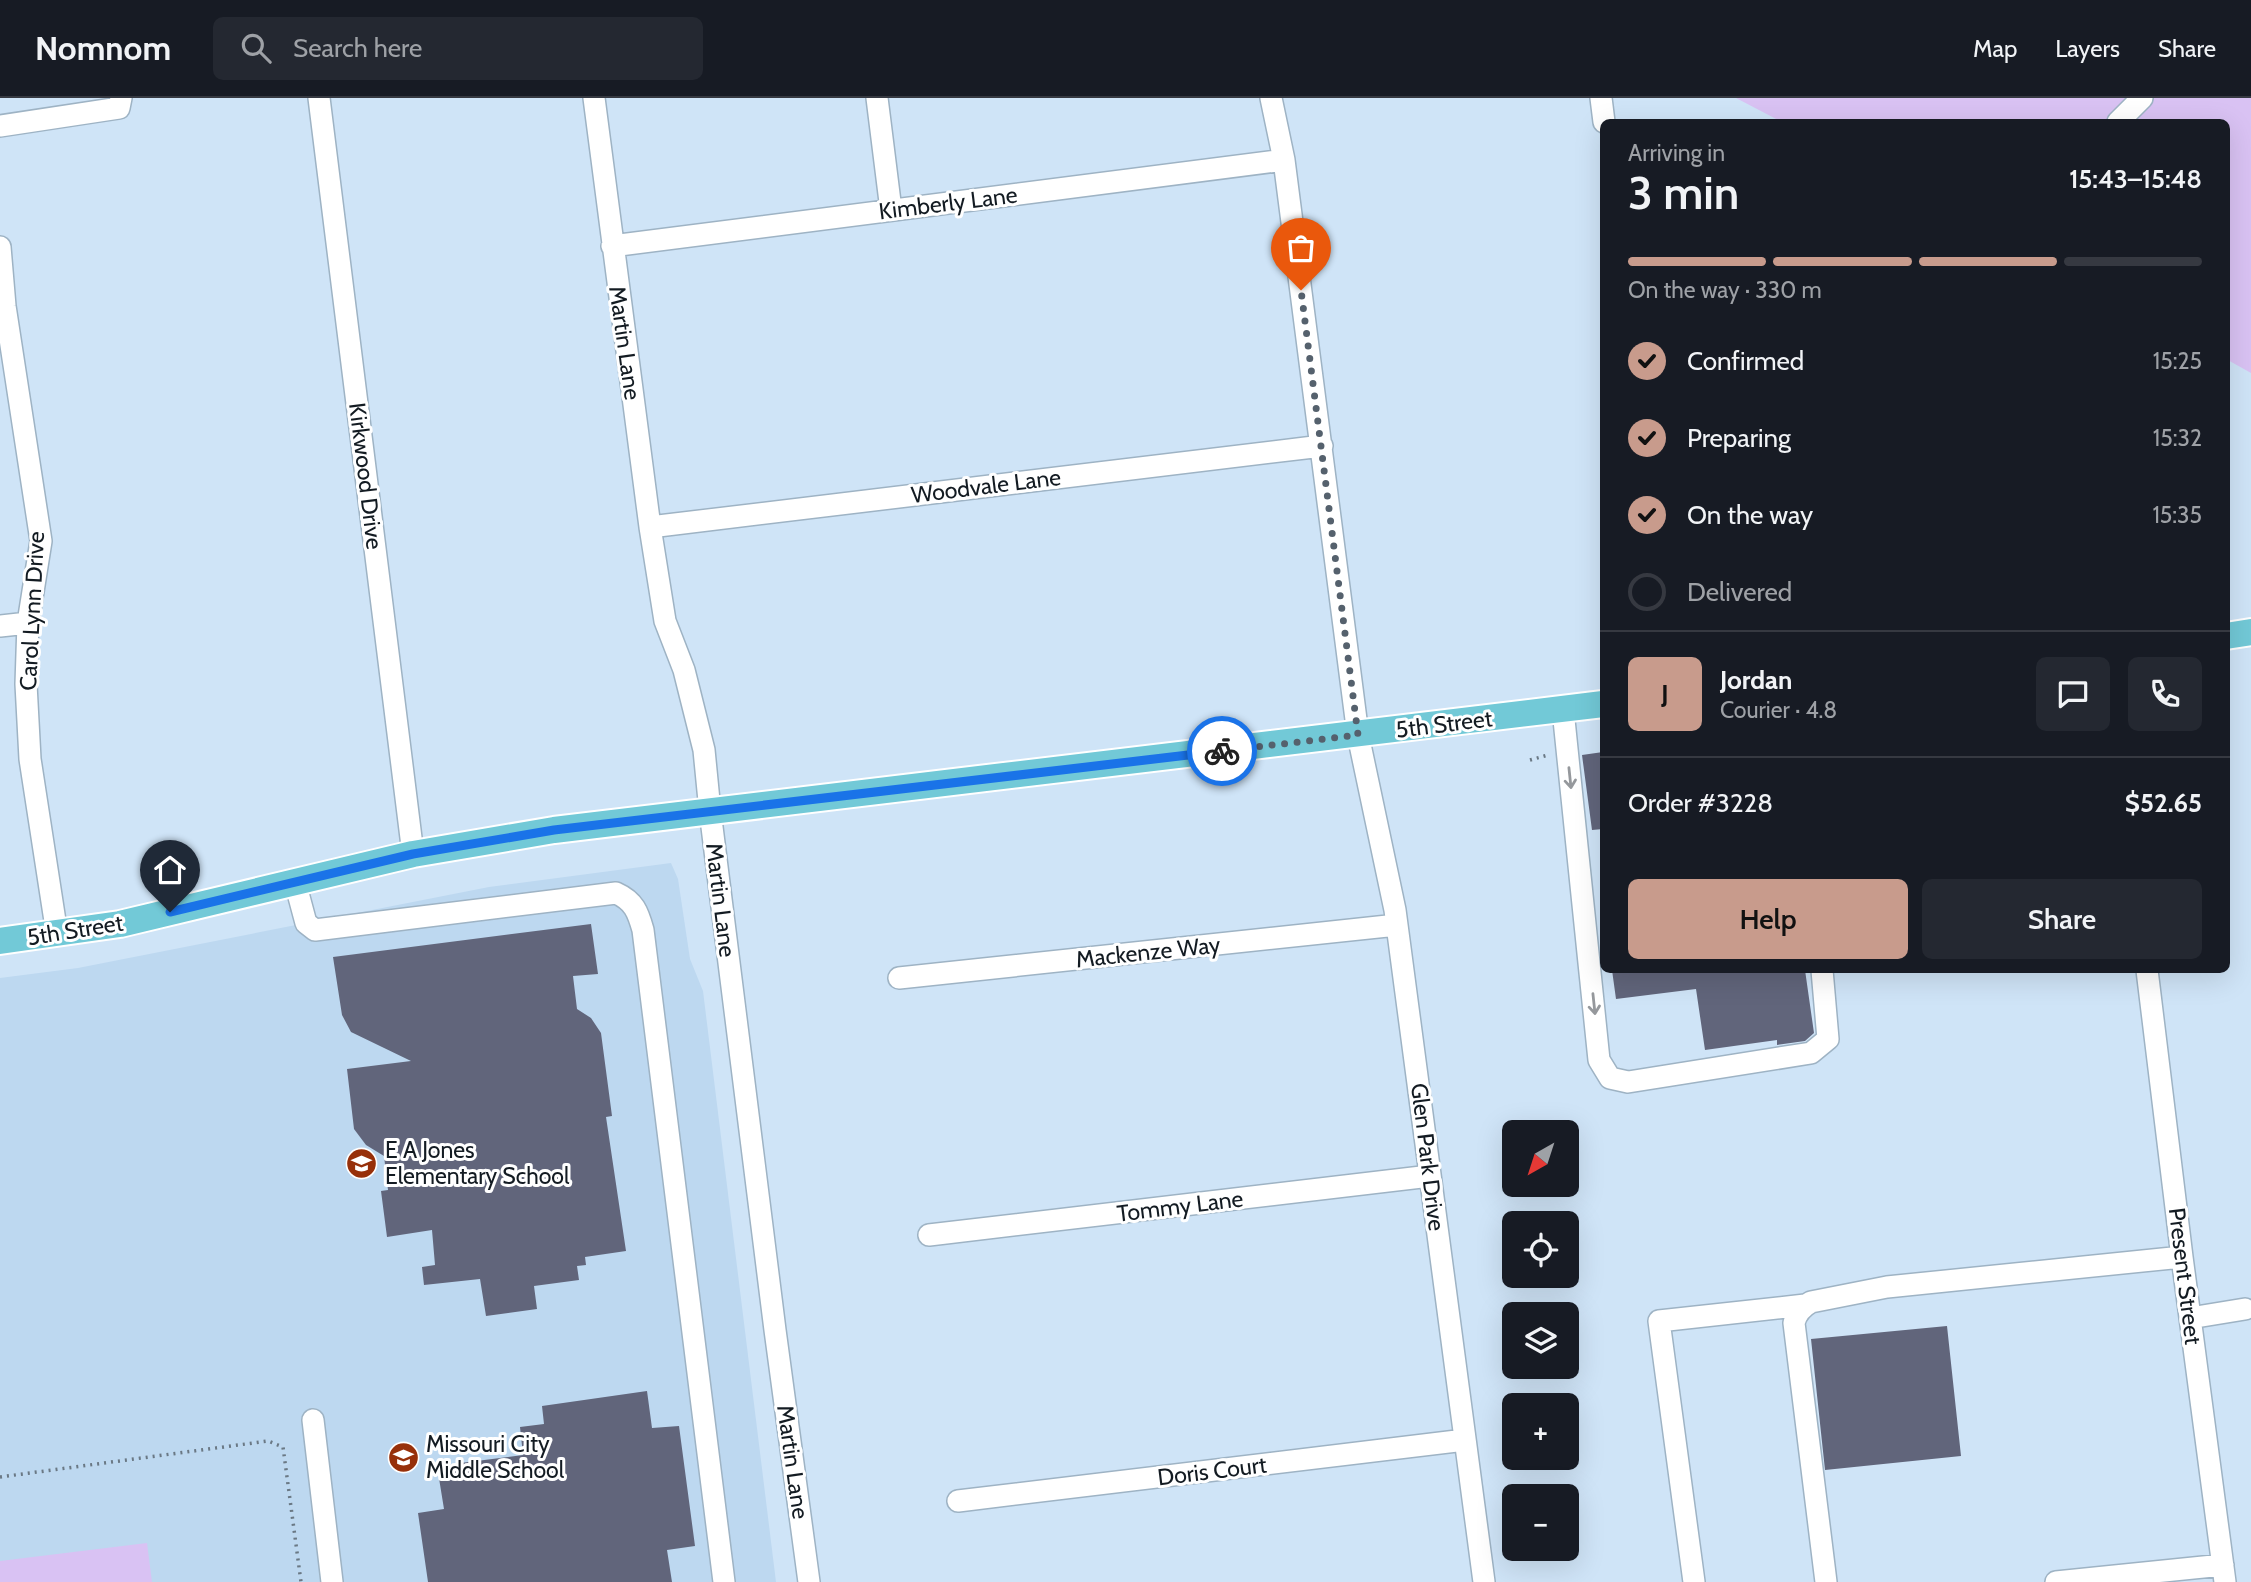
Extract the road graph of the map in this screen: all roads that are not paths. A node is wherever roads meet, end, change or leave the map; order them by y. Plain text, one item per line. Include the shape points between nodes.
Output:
1 (319, 98) edge
2 (594, 98) edge
3 (877, 98) edge
4 (1271, 98) edge
5 (1601, 98) edge
6 (2142, 98) edge
7 (120, 103) edge
8 (1604, 119) edge
9 (2121, 119) edge
10 (0, 126) edge
11 (1284, 160) junction
12 (891, 210) junction
13 (612, 246) junction
14 (0, 247) edge
15 (3, 307) edge
16 (1322, 446) junction
17 (650, 527) junction
18 (28, 622) junction
19 (0, 626) edge
20 (2251, 632) edge
21 (2230, 635) edge
22 (1600, 704) edge
23 (1563, 710) junction
24 (1358, 735) junction
25 (710, 811) junction
26 (413, 854) junction
27 (295, 882) junction
28 (1397, 925) junction
29 (57, 934) junction
30 (0, 941) edge
31 (1822, 973) edge
32 (2147, 973) edge
33 (899, 978) dead end
34 (1430, 1176) junction
35 (929, 1235) dead end
36 (2182, 1257) junction
37 (1805, 1305) junction
38 (2245, 1309) dead end
39 (2190, 1318) junction
40 (313, 1420) dead end
41 (1465, 1440) junction
42 (958, 1501) dead end
43 (2224, 1574) edge
44 (332, 1582) edge
45 (724, 1582) edge
46 (809, 1582) edge
47 (1484, 1582) edge
48 (1694, 1582) edge
49 (1826, 1582) edge
50 (2056, 1582) edge

1 - 26 street, Kirkwood Drive
2 - 13 street, Martin Lane
3 - 12 street
4 - 11 street, Glen Park Drive
5 - 8 street
6 - 9 street
7 - 10 street
11 - 12 street, Kimberly Lane
11 - 16 street, Glen Park Drive
12 - 13 street, Kimberly Lane
13 - 17 street, Martin Lane
14 - 15 street, Carol Lynn Drive
15 - 18 street, Carol Lynn Drive via 41,541
16 - 17 street, Woodvale Lane
16 - 24 street, Glen Park Drive
17 - 25 street, Martin Lane via 665,621 684,670 704,750
18 - 19 street
18 - 29 street, Carol Lynn Drive via 30,759
20 - 21 main road
22 - 23 main road, 5th Street
23 - 24 main road, 5th Street
23 -> 31 street via 1600,1060 1609,1078 1628,1082 1811,1053 1828,1039
24 - 25 main road, 5th Street
24 - 28 street, Glen Park Drive
25 - 26 main road, 5th Street via 554,830
25 - 46 street, Martin Lane
26 - 27 main road, 5th Street
27 - 29 main road, 5th Street via 120,924
27 - 45 street via 306,923 316,930 616,893 630,899 643,930
28 - 33 street, Mackenze Way
28 - 34 street, Glen Park Drive
29 - 30 main road, 5th Street
32 - 36 street, Present Street
34 - 35 street, Tommy Lane
34 - 41 street, Glen Park Drive
36 - 37 street via 1887,1287
36 - 39 street, Present Street
37 - 48 street via 1659,1321
37 - 49 street via 1794,1324
38 - 39 street
39 - 43 street, Present Street
40 - 44 street
41 - 42 street, Doris Court
41 - 47 street, Glen Park Drive
43 - 50 street

